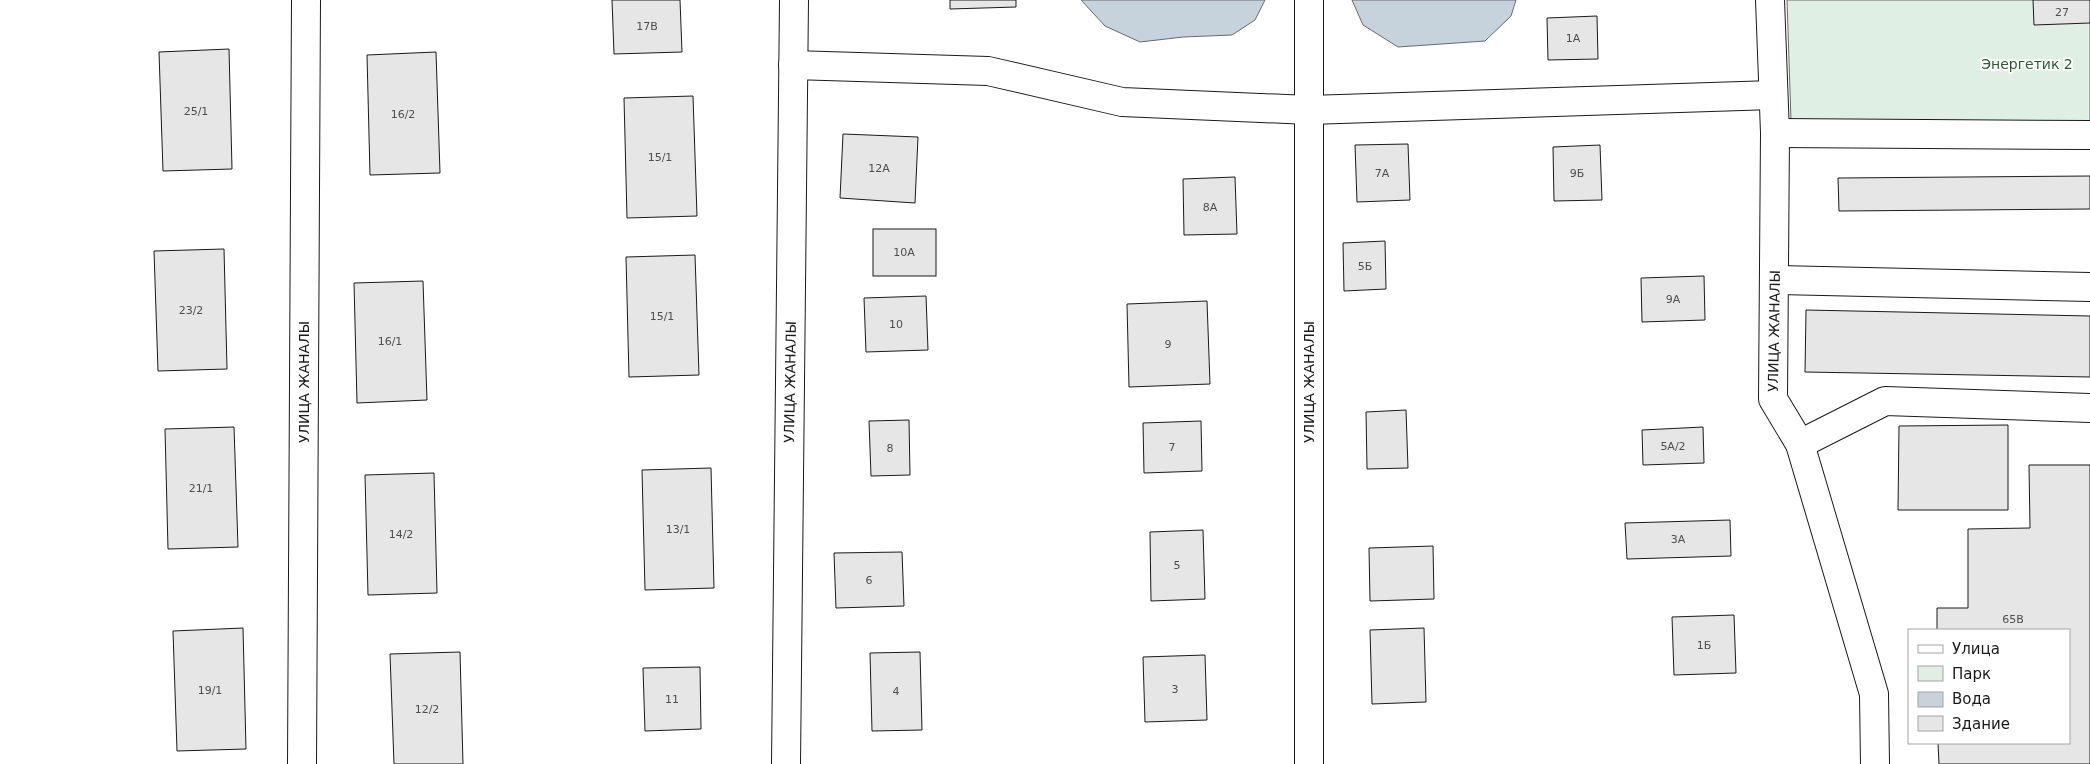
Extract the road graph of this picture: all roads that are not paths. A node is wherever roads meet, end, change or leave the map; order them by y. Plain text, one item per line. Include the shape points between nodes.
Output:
1 (306, 0) edge
2 (794, 0) edge
3 (1309, 0) edge
4 (1770, 0) edge
5 (793, 66) junction
6 (1774, 95) junction
7 (1309, 110) junction
8 (1775, 133) junction
9 (2090, 135) edge
10 (1774, 280) junction
11 (2090, 287) edge
12 (2090, 408) edge
13 (1800, 444) junction
14 (302, 764) edge
15 (786, 764) edge
16 (1309, 764) edge
17 (1875, 764) edge

1 - 14 street, УЛИЦА ЖАНАЛЫ
2 - 5 street, УЛИЦА ЖАНАЛЫ
3 - 7 street, УЛИЦА ЖАНАЛЫ
4 - 6 street, УЛИЦА ЖАНАЛЫ
5 - 7 street via 988,71 1122,102
5 - 15 street, УЛИЦА ЖАНАЛЫ
6 - 7 street
6 - 8 street, УЛИЦА ЖАНАЛЫ
7 - 16 street, УЛИЦА ЖАНАЛЫ
8 - 9 street
8 - 10 street, УЛИЦА ЖАНАЛЫ
10 - 11 street
10 - 13 street, УЛИЦА ЖАНАЛЫ via 1773,399
12 - 13 street via 1886,401
13 - 17 street, УЛИЦА ЖАНАЛЫ via 1874,694

